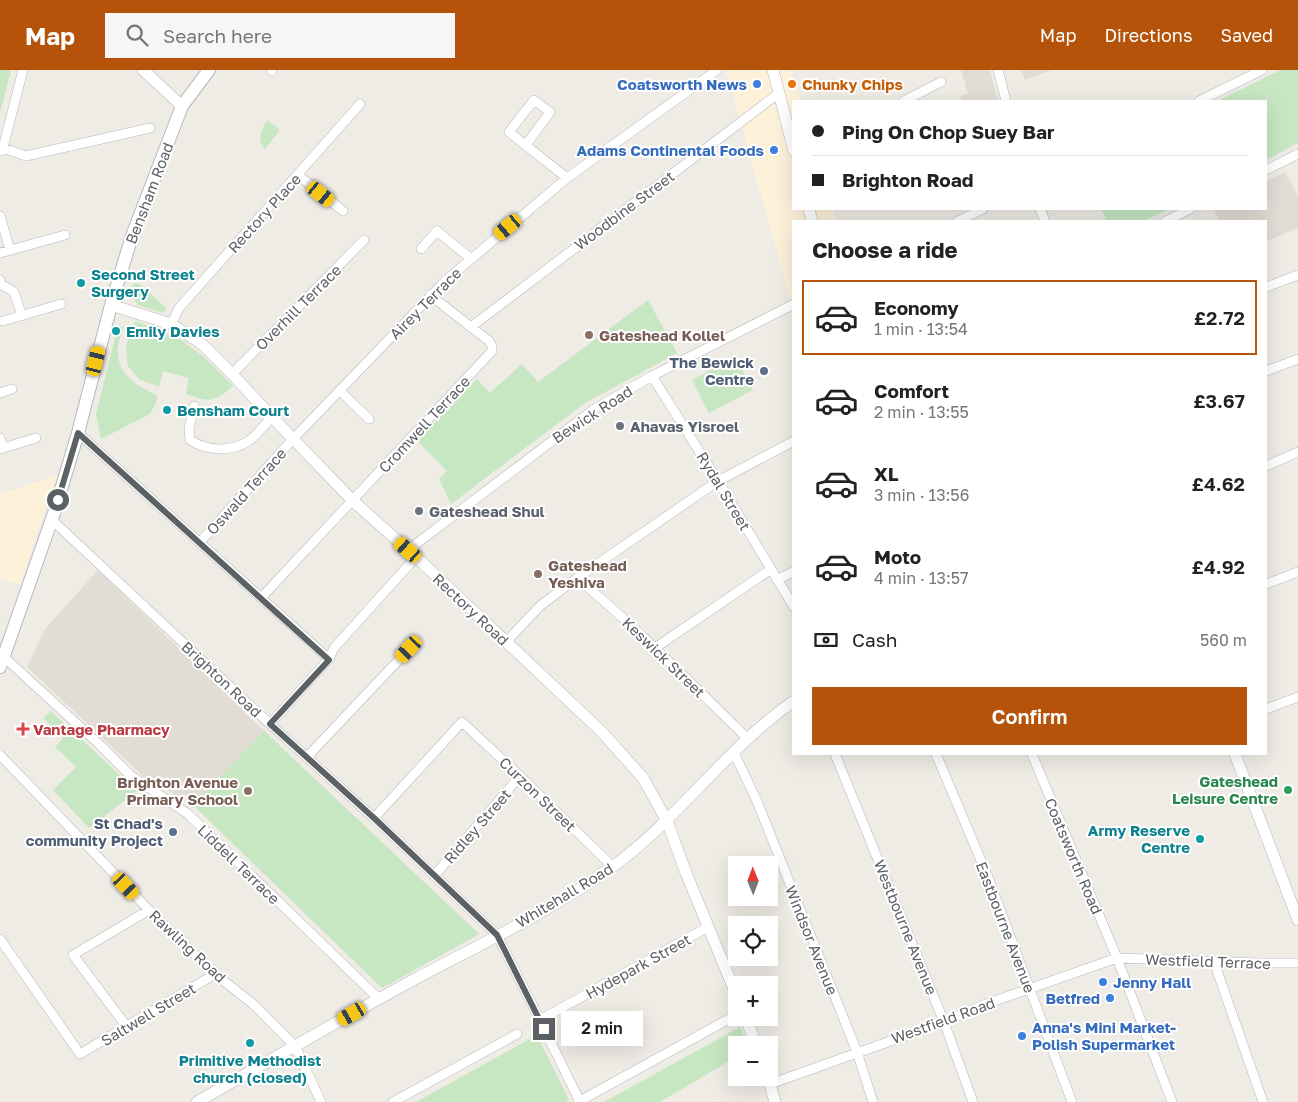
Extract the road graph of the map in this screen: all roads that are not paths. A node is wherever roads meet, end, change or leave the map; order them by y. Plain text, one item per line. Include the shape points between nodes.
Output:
1 (23, 70) edge
2 (143, 70) edge
3 (209, 70) edge
4 (717, 70) edge
5 (773, 70) edge
6 (998, 70) edge
7 (1262, 70) edge
8 (941, 82) dead end
9 (779, 93) junction
10 (906, 100) edge
11 (1006, 100) edge
12 (1201, 100) edge
13 (360, 104) dead end
14 (182, 106) junction
15 (150, 128) dead end
16 (792, 142) edge
17 (526, 145) junction
18 (2, 150) edge
19 (1298, 154) edge
20 (1267, 170) edge
21 (298, 175) junction
22 (567, 178) junction
23 (981, 210) edge
24 (1188, 210) edge
25 (343, 212) dead end
26 (0, 216) edge
27 (960, 220) edge
28 (1168, 220) edge
29 (65, 235) dead end
30 (364, 240) dead end
31 (421, 249) dead end
32 (10, 250) junction
33 (0, 253) edge
34 (470, 258) junction
35 (1298, 275) edge
36 (0, 280) edge
37 (1267, 288) edge
38 (430, 295) junction
39 (61, 304) dead end
40 (111, 305) junction
41 (792, 305) edge
42 (22, 316) junction
43 (3, 321) dead end
44 (171, 324) junction
45 (471, 327) junction
46 (1298, 359) edge
47 (1267, 371) edge
48 (232, 374) junction
49 (652, 376) junction
50 (12, 390) dead end
51 (340, 391) junction
52 (0, 393) edge
53 (194, 406) dead end
54 (272, 417) junction
55 (369, 419) dead end
56 (78, 433) junction
57 (0, 438) edge
58 (36, 438) dead end
59 (293, 439) junction
60 (792, 442) edge
61 (2, 449) edge
62 (1298, 452) edge
63 (1267, 466) edge
64 (718, 481) junction
65 (353, 501) junction
66 (52, 520) junction
67 (200, 542) junction
68 (412, 554) junction
69 (771, 569) junction
70 (792, 572) edge
71 (1298, 572) edge
72 (577, 578) junction
73 (778, 580) junction
74 (1267, 584) edge
75 (261, 598) junction
76 (792, 604) edge
77 (506, 642) junction
78 (655, 648) junction
79 (409, 649) dead end
80 (329, 660) junction
81 (2, 662) edge
82 (1298, 697) edge
83 (792, 704) edge
84 (1267, 709) edge
85 (270, 724) junction
86 (748, 739) junction
87 (734, 753) junction
88 (0, 754) edge
89 (835, 755) edge
90 (936, 755) edge
91 (1032, 755) edge
92 (1235, 755) edge
93 (307, 757) junction
94 (520, 776) junction
95 (374, 818) junction
96 (667, 821) junction
97 (613, 866) junction
98 (434, 876) junction
99 (149, 910) junction
100 (1298, 920) edge
101 (708, 927) junction
102 (497, 935) junction
103 (0, 939) edge
104 (1117, 958) junction
105 (1214, 962) junction
106 (1298, 963) edge
107 (214, 974) junction
108 (728, 976) edge
109 (1030, 990) junction
110 (379, 998) junction
111 (728, 1019) edge
112 (540, 1020) junction
113 (944, 1022) junction
114 (127, 1027) junction
115 (517, 1034) dead end
116 (295, 1046) junction
117 (857, 1052) junction
118 (778, 1078) edge
119 (770, 1086) edge
120 (772, 1101) edge
121 (197, 1102) edge
122 (321, 1102) edge
123 (393, 1102) edge
124 (580, 1102) edge
125 (873, 1102) edge
126 (973, 1102) edge
127 (1072, 1102) edge
128 (1172, 1102) edge
129 (1263, 1102) edge

1 - 18 street
2 - 14 street
3 - 14 main road, Bensham Road
4 - 22 street, Airey Terrace
5 - 9 street
6 - 11 street
7 - 12 street
8 - 10 street
9 - 16 street
9 - 45 street, Woodbine Street
13 - 21 street, Rectory Place
14 - 40 main road, Bensham Road via 132,236
15 - 18 street via 26,156
17 - 17 street via 550,112 534,100 509,132
17 - 22 street
19 - 20 street
21 - 25 street
21 - 44 street, Rectory Place via 178,308
22 - 34 street, Airey Terrace
23 - 27 street
24 - 28 street
26 - 32 street
29 - 32 street
30 - 48 street, Overhill Terrace
31 - 34 street via 437,231
32 - 33 street
34 - 38 street, Airey Terrace
35 - 37 street
36 - 42 street via 14,292
38 - 45 street
38 - 51 street, Airey Terrace
39 - 42 street
40 - 44 street, Rectory Road
40 - 56 main road, Bensham Road
41 - 49 street, Bewick Road
42 - 43 street
44 - 48 street, Rectory Road via 202,344
45 - 65 street, Cromwell Terrace via 489,341 492,351
46 - 47 street
48 - 54 street, Rectory Road
49 - 64 street, Rydal Street
49 - 68 street, Bewick Road via 593,410
50 - 52 street
51 - 55 street
51 - 59 street, Airey Terrace
53 - 54 street via 190,440 214,449 232,448 248,442
54 - 59 street, Rectory Road
56 - 66 main road, Bensham Road
56 - 67 street
57 - 61 street
58 - 61 street
59 - 65 street, Rectory Road
59 - 67 street, Oswald Terrace
60 - 64 street
62 - 63 street
64 - 69 street, Rydal Street
64 - 72 street
65 - 68 street, Rectory Road
65 - 75 street, Cromwell Terrace
66 - 81 main road, Bensham Road
66 - 85 street, Brighton Road
67 - 75 street
68 - 77 street, Rectory Road
68 - 80 street, Bewick Road via 334,648
69 - 73 street, Rydal Street
69 - 78 street
70 - 73 street
71 - 74 street
72 - 77 street via 540,606
72 - 78 street, Keswick Street
73 - 76 street, Rydal Street
75 - 80 street
77 - 96 street, Rectory Road via 629,761 643,778
78 - 86 street, Keswick Street
79 - 93 street
80 - 85 street, Bewick Road
81 - 110 street, Liddell Terrace via 101,746 130,775 188,814
82 - 84 street
83 - 86 street, Whitehall Road
85 - 93 street, Brighton Road
86 - 87 street, Whitehall Road
87 - 96 street, Whitehall Road
87 - 117 street, Windsor Avenue via 757,801
88 - 99 street, Rawling Road
89 - 113 street, Westbourne Avenue
90 - 109 street, Eastbourne Avenue via 988,877
91 - 104 street, Coatsworth Road
92 - 100 street
93 - 95 street, Brighton Road
94 - 95 street, Curzon Street via 462,722
94 - 97 street, Curzon Street
94 - 98 street, Ridley Street
95 - 98 street, Brighton Road
96 - 97 street, Whitehall Road
96 - 101 street, Rectory Road
97 - 102 street, Whitehall Road
98 - 102 street, Brighton Road
99 - 107 street, Rawling Road
99 - 114 street via 72,956
101 - 108 street, Rectory Road
101 - 112 street, Hydepark Street
102 - 110 street, Whitehall Road
102 - 112 street, Brighton Road
103 - 114 street, Saltwell Street via 80,1054
104 - 105 street, Westfield Terrace
104 - 109 street, Westfield Road
104 - 128 street, Coatsworth Road
105 - 106 street, Westfield Terrace
105 - 129 street
107 - 114 street, Saltwell Street
107 - 116 street, Rawling Road via 253,1004
109 - 113 street, Westfield Road
109 - 127 street, Eastbourne Avenue
110 - 116 street, Whitehall Road
111 - 124 street
112 - 124 street, Brighton Road
113 - 117 street, Westfield Road
113 - 126 street, Westbourne Avenue
115 - 123 street
116 - 121 street, Whitehall Road
116 - 122 street, Rawling Road
117 - 118 street, Westfield Road
117 - 125 street, Windsor Avenue
119 - 120 street

